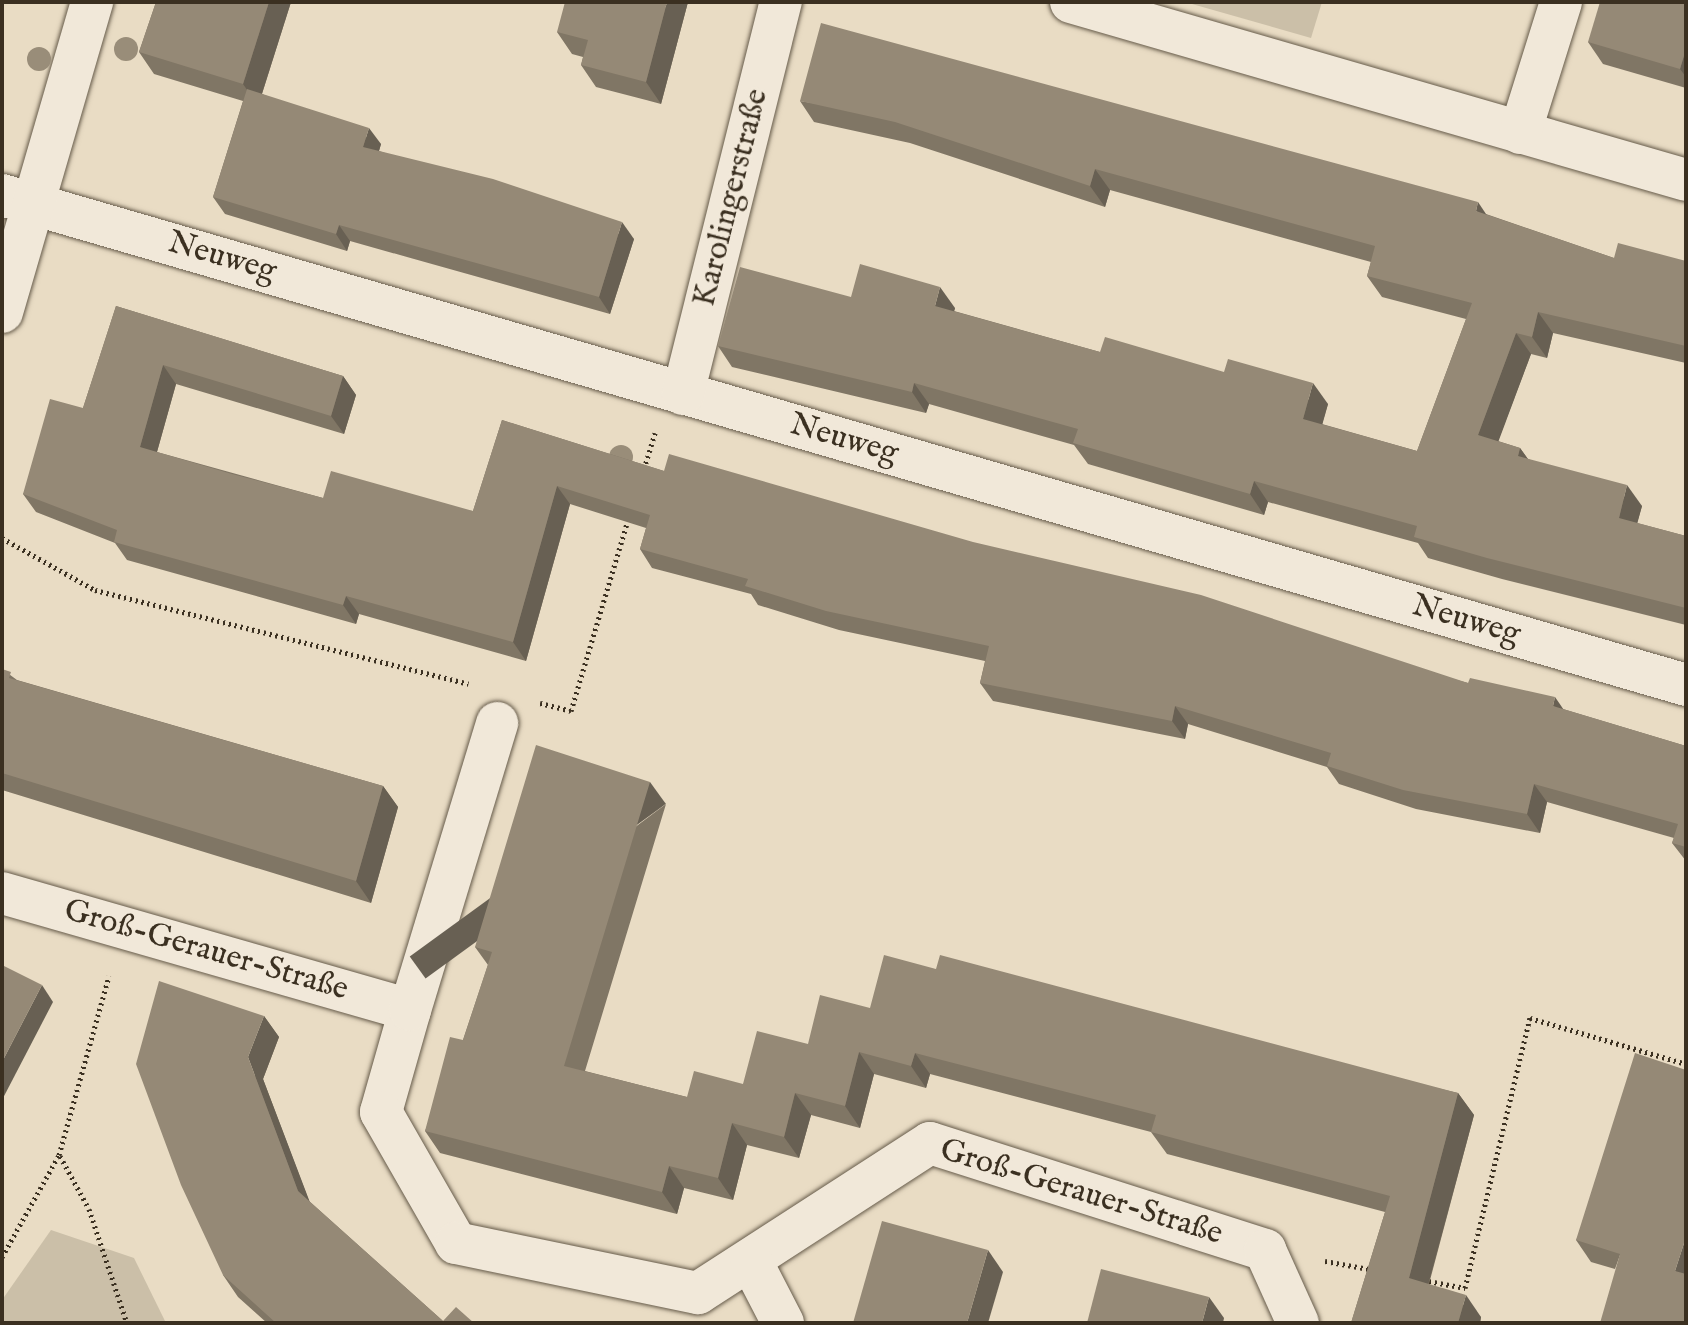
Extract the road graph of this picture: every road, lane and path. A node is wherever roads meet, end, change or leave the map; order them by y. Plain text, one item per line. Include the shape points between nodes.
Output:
1 (92, 2) edge
2 (781, 2) edge
3 (1071, 2) edge
4 (1561, 2) edge
5 (1520, 133) junction
6 (1686, 180) edge
7 (19, 199) edge
8 (2, 312) edge
9 (670, 409) junction
10 (642, 476) edge
11 (633, 505) edge
12 (2, 538) edge
13 (1686, 685) edge
14 (476, 686) dead end
15 (532, 701) dead end
16 (497, 723) dead end
17 (2, 893) edge
18 (121, 924) junction
19 (410, 1010) junction
20 (1686, 1064) edge
21 (59, 1155) junction
22 (1265, 1250) junction
23 (2, 1257) edge
24 (751, 1261) junction
25 (1388, 1273) edge
26 (1419, 1279) edge
27 (127, 1323) edge
28 (783, 1323) edge
29 (1298, 1323) edge

1 - 7 street
2 - 9 street, Karolingerstraße
3 - 5 street
4 - 5 street
5 - 6 street
7 - 8 street
7 - 9 street, Neuweg
9 - 10 path
9 - 13 street, Neuweg
11 - 15 path via 571,711
12 - 14 path via 95,590
16 - 19 street, Groß-Gerauer-Straße
17 - 18 street, Groß-Gerauer-Straße
18 - 19 street, Groß-Gerauer-Straße
18 - 21 path
19 - 24 street, Groß-Gerauer-Straße via 381,1112 456,1243 698,1293
20 - 26 path via 1530,1018 1465,1288
21 - 23 path
21 - 27 path via 89,1209
22 - 24 street, Groß-Gerauer-Straße via 930,1143
22 - 25 path
22 - 29 street, Groß-Gerauer-Straße
24 - 28 street

